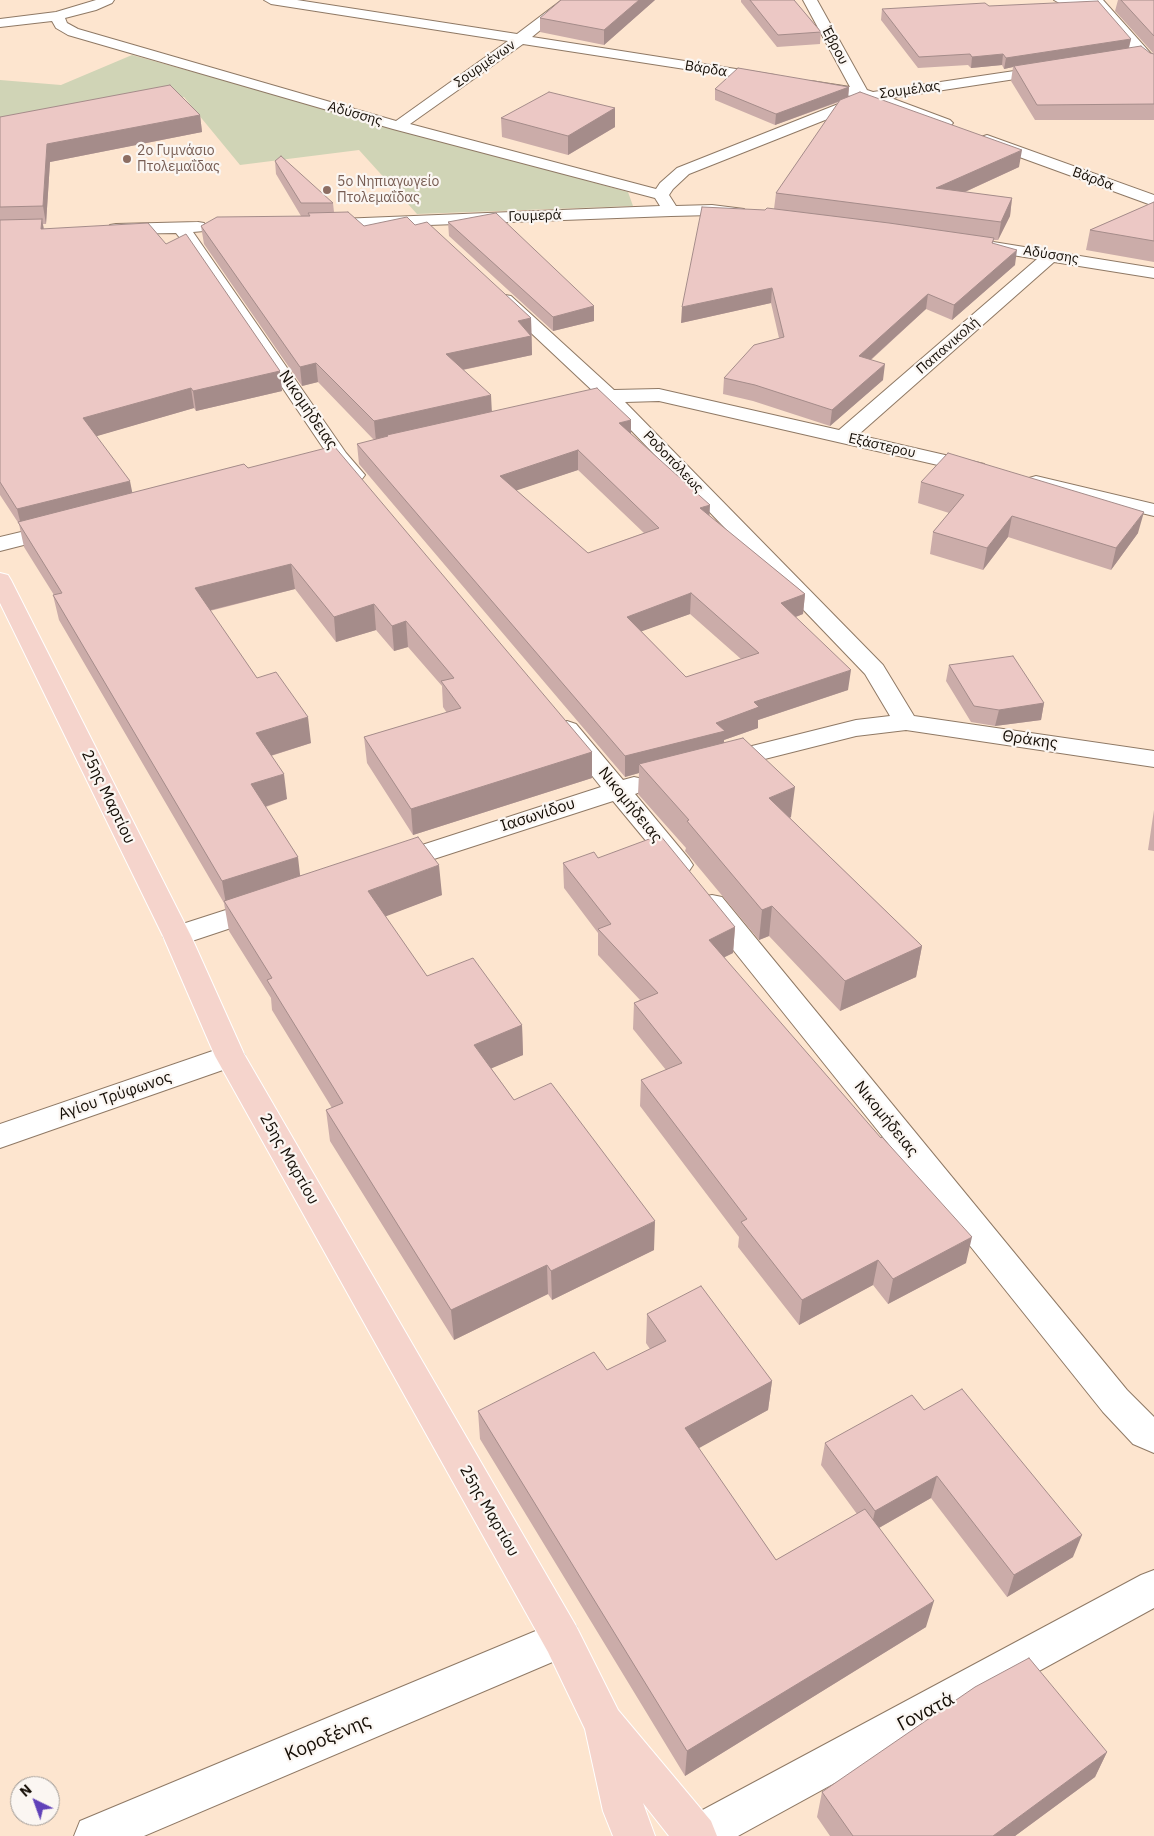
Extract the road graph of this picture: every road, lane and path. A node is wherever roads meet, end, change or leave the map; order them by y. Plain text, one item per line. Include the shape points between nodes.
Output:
1 (107, 0) edge
2 (271, 0) edge
3 (570, 0) edge
4 (810, 0) edge
5 (1061, 0) edge
6 (1097, 0) edge
7 (56, 16) junction
8 (0, 23) edge
9 (519, 40) junction
10 (1142, 54) junction
11 (1123, 58) edge
12 (1154, 65) edge
13 (1066, 67) edge
14 (866, 94) junction
15 (398, 126) junction
16 (956, 128) edge
17 (974, 135) edge
18 (661, 195) junction
19 (1154, 201) edge
20 (671, 211) junction
21 (748, 215) edge
22 (419, 221) junction
23 (300, 224) edge
24 (210, 227) edge
25 (181, 228) junction
26 (95, 230) edge
27 (441, 241) edge
28 (964, 242) edge
29 (1052, 255) junction
30 (1154, 273) edge
31 (492, 288) edge
32 (609, 396) junction
33 (551, 409) edge
34 (844, 437) junction
35 (371, 494) edge
36 (1154, 510) edge
37 (75, 525) edge
38 (0, 544) edge
39 (0, 580) edge
40 (554, 713) edge
41 (906, 722) junction
42 (1154, 758) edge
43 (694, 769) edge
44 (656, 779) edge
45 (618, 789) junction
46 (374, 870) edge
47 (289, 898) edge
48 (177, 936) junction
49 (230, 1056) junction
50 (0, 1136) edge
51 (1154, 1437) edge
52 (1154, 1588) edge
53 (562, 1639) junction
54 (604, 1724) junction
55 (95, 1836) edge
56 (634, 1836) edge
57 (697, 1836) edge

1 - 7 street
2 - 9 street, Βάρδα
3 - 9 street, Σουρμένων
4 - 14 street, Έβρου
5 - 6 street
6 - 10 street
7 - 8 street
7 - 15 street, Αδύσσης via 61,25 73,32
9 - 14 street, Βάρδα
9 - 15 street, Σουρμένων
10 - 11 street
10 - 12 street
13 - 14 street, Σουμέλας
14 - 16 street, Βάρδα
14 - 18 street, Σουμέλας via 683,170
15 - 18 street, Αδύσσης
17 - 19 street, Βάρδα
18 - 20 street
20 - 21 street, Γουμερά via 712,210
20 - 22 street, Γουμερά
22 - 23 street, Γουμερά
22 - 27 street
24 - 25 street
25 - 26 street
25 - 35 street, Νικομήδειας via 340,457
28 - 29 street, Αδύσσης
29 - 30 street, Αδύσσης
29 - 34 street, Παπανικολή
31 - 32 street, Ροδοπόλεως
32 - 33 street, Εξάστερου
32 - 34 street, Εξάστερου via 659,395
32 - 41 street, Ροδοπόλεως via 875,670
34 - 36 street, Εξάστερου
37 - 38 street
39 - 48 main road, 25ης Μαρτίου
40 - 45 street, Νικομήδειας
41 - 42 street, Θράκης
41 - 43 street via 856,728
44 - 45 street, Ιασωνίδου
45 - 46 street, Ιασωνίδου
45 - 51 street, Νικομήδειας via 1115,1401
47 - 48 street
48 - 49 main road, 25ης Μαρτίου
49 - 50 street, Αγίου Τρύφωνος
49 - 53 main road, 25ης Μαρτίου
52 - 57 street, Γονατά
53 - 54 main road, 25ης Μαρτίου
53 - 55 street, Κοροξένης
54 - 56 main road, 25ης Μαρτίου via 624,1811
54 - 57 main road, 25ης Μαρτίου

